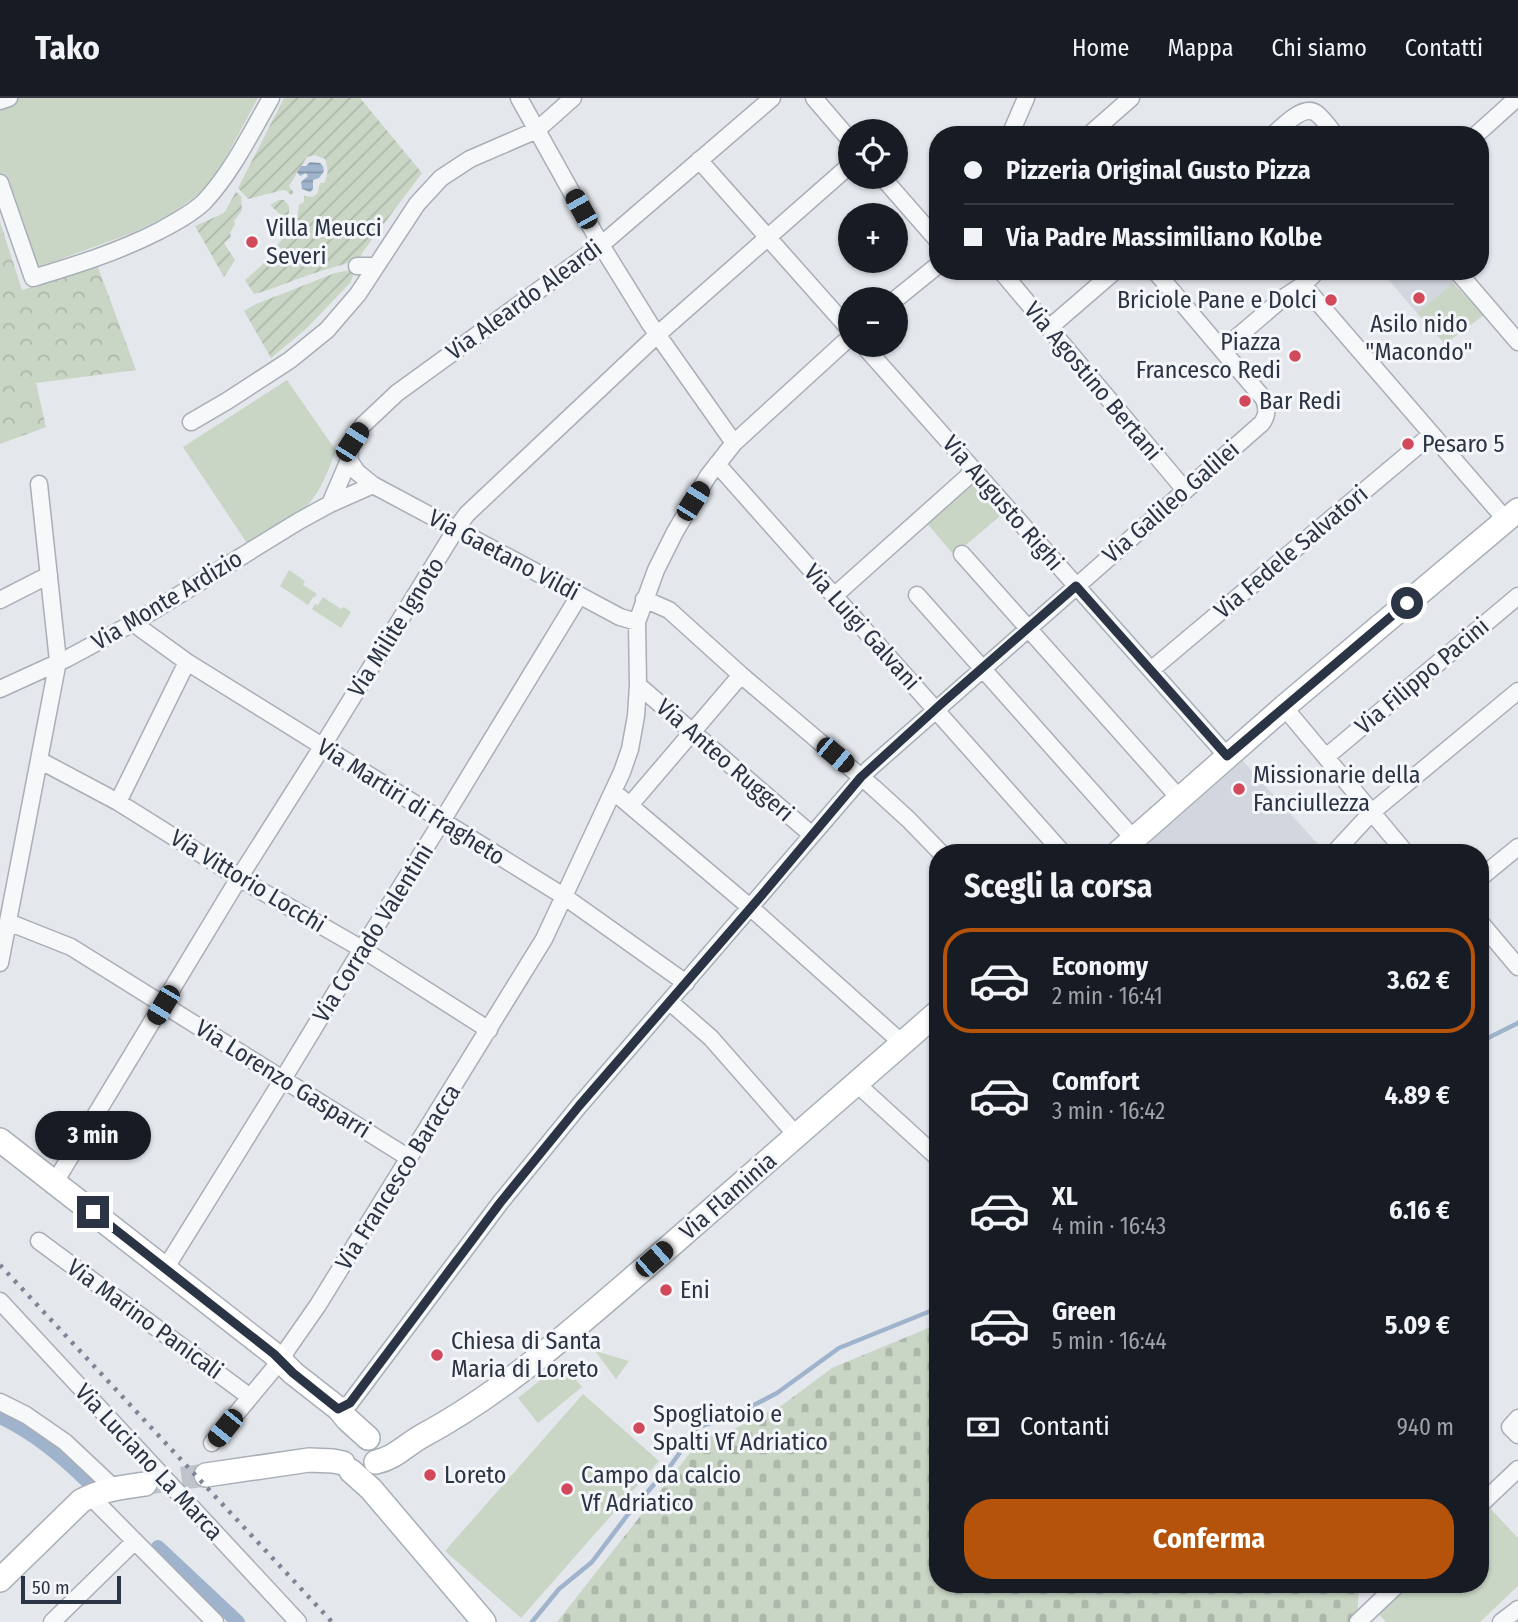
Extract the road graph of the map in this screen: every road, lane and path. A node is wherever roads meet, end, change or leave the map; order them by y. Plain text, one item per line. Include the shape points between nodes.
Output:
1 (9, 98) edge
2 (271, 98) edge
3 (519, 98) edge
4 (573, 98) edge
5 (772, 98) edge
6 (814, 98) edge
7 (1026, 98) edge
8 (1131, 98) edge
9 (0, 101) edge
10 (1512, 105) edge
11 (838, 126) edge
12 (1014, 126) edge
13 (1099, 126) edge
14 (1283, 126) edge
15 (1328, 126) edge
16 (1487, 126) edge
17 (537, 130) junction
18 (699, 160) junction
19 (838, 176) edge
20 (0, 183) edge
21 (892, 189) edge
22 (929, 231) edge
23 (768, 237) junction
24 (601, 245) junction
25 (357, 266) dead end
26 (376, 266) junction
27 (929, 272) edge
28 (1009, 280) edge
29 (1105, 280) edge
30 (1163, 280) edge
31 (1308, 280) edge
32 (1465, 280) edge
33 (1303, 285) junction
34 (908, 289) edge
35 (838, 316) edge
36 (1049, 328) junction
37 (657, 335) junction
38 (1518, 342) edge
39 (838, 348) edge
40 (1222, 350) junction
41 (874, 357) edge
42 (191, 422) dead end
43 (1432, 434) junction
44 (734, 443) junction
45 (349, 460) junction
46 (717, 464) junction
47 (974, 471) junction
48 (38, 484) dead end
49 (373, 485) junction
50 (1185, 490) junction
51 (330, 504) junction
52 (1512, 515) edge
53 (456, 529) junction
54 (962, 554) dead end
55 (49, 575) junction
56 (1076, 586) junction
57 (917, 595) dead end
58 (579, 596) junction
59 (834, 596) junction
60 (1518, 596) edge
61 (645, 599) junction
62 (0, 600) edge
63 (135, 622) junction
64 (636, 622) junction
65 (1028, 628) junction
66 (58, 662) junction
67 (187, 662) junction
68 (982, 668) junction
69 (1151, 670) junction
70 (741, 675) junction
71 (638, 685) junction
72 (0, 689) edge
73 (1518, 691) edge
74 (1284, 707) junction
75 (935, 709) junction
76 (693, 732) junction
77 (322, 747) junction
78 (1227, 756) junction
79 (1326, 757) junction
80 (40, 760) junction
81 (861, 777) junction
82 (614, 792) junction
83 (1180, 799) junction
84 (118, 802) junction
85 (629, 805) junction
86 (1371, 811) junction
87 (442, 821) junction
88 (812, 835) junction
89 (932, 844) edge
90 (1055, 844) edge
91 (1126, 844) edge
92 (1128, 844) edge
93 (1342, 844) edge
94 (1398, 844) edge
95 (1518, 847) edge
96 (1489, 871) edge
97 (239, 878) junction
98 (565, 897) junction
99 (751, 908) junction
100 (8, 922) junction
101 (1489, 933) edge
102 (362, 949) junction
103 (0, 963) edge
104 (1518, 967) edge
105 (686, 983) junction
106 (670, 1002) junction
107 (163, 1005) junction
108 (929, 1020) edge
109 (489, 1030) junction
110 (902, 1043) junction
111 (283, 1079) junction
112 (857, 1084) junction
113 (797, 1136) junction
114 (0, 1140) edge
115 (929, 1150) edge
116 (409, 1158) junction
117 (55, 1182) junction
118 (39, 1241) dead end
119 (165, 1269) junction
120 (0, 1301) edge
121 (281, 1360) junction
122 (250, 1397) junction
123 (0, 1402) edge
124 (338, 1409) junction
125 (1518, 1418) edge
126 (1518, 1435) edge
127 (212, 1443) dead end
128 (373, 1451) junction
129 (347, 1467) junction
130 (1518, 1469) edge
131 (206, 1475) tunnel mouth
132 (145, 1484) tunnel mouth
133 (115, 1489) junction
134 (371, 1489) junction
135 (90, 1496) junction
136 (1489, 1496) edge
137 (135, 1541) junction
138 (0, 1580) edge
139 (1389, 1593) edge
140 (1518, 1609) edge
141 (52, 1622) edge
142 (215, 1622) edge
143 (298, 1622) edge
144 (484, 1622) edge
145 (1358, 1622) edge
146 (1501, 1622) edge

1 - 9 street
2 - 20 street via 225,176 202,203 176,223 88,262 33,278
3 - 17 street
4 - 17 street
5 - 18 street, Via Aleardo Aleardi
6 - 11 street
7 - 12 street
8 - 13 street
10 - 16 street
14 - 15 street via 1310,111
17 - 24 street
17 - 26 street via 470,159 441,178 417,204
18 - 23 street
18 - 24 street, Via Aleardo Aleardi
19 - 23 street, Via Milite Ignoto
21 - 22 street
23 - 35 street
23 - 37 street, Via Milite Ignoto
24 - 37 street
24 - 45 street, Via Aleardo Aleardi via 397,393 363,425 352,442
25 - 26 street
26 - 42 street via 327,330 290,360
27 - 34 street
28 - 36 street, Via Agostino Bertani
29 - 36 street
30 - 40 street
31 - 33 street
32 - 38 street
33 - 40 street
33 - 43 street
36 - 50 street, Via Agostino Bertani
37 - 44 street
37 - 53 street, Via Milite Ignoto
39 - 44 street
40 - 50 street, Via Galileo Galilei via 1264,399 1266,416
41 - 47 street, Via Augusto Righi
43 - 52 street
43 - 69 street, Via Fedele Salvatori
44 - 46 street
45 - 49 street
45 - 51 street
46 - 59 street, Via Luigi Galvani
46 - 61 street via 675,533
47 - 56 street, Via Augusto Righi
47 - 59 street
48 - 55 street
49 - 51 street, Via Monte Ardizio
49 - 53 street, Via Gaetano Vildi
50 - 56 street, Via Galileo Galilei
51 - 63 street, Via Monte Ardizio
52 - 74 street
53 - 58 street, Via Gaetano Vildi
53 - 77 street, Via Milite Ignoto
54 - 65 street
55 - 62 street
55 - 66 street
56 - 65 street, Via Galileo Galilei
56 - 69 street, Via Augusto Righi
57 - 68 street
58 - 64 street, Via Gaetano Vildi
58 - 87 street, Via Corrado Valentini
59 - 75 street, Via Luigi Galvani
60 - 79 street, Via Filippo Pacini
61 - 64 street
61 - 70 street via 669,610
63 - 66 street, Via Monte Ardizio
63 - 67 street, Via Martiri di Fragheto
64 - 71 street, Via Francesco Baracca
65 - 68 street, Via Galileo Galilei
65 - 83 street
66 - 72 street, Via Monte Ardizio
66 - 80 street
67 - 77 street, Via Martiri di Fragheto
67 - 84 street
68 - 75 street, Via Galileo Galilei
68 - 91 street
69 - 78 street, Via Augusto Righi
70 - 76 street
70 - 81 street
71 - 76 street, Via Anteo Ruggeri
71 - 82 street, Via Francesco Baracca via 630,749
73 - 86 street
74 - 78 street
74 - 79 street
75 - 81 street, Via Galileo Galilei
75 - 90 street, Via Luigi Galvani
76 - 85 street
76 - 88 street, Via Anteo Ruggeri
77 - 87 street, Via Martiri di Fragheto
77 - 97 street, Via Milite Ignoto
78 - 83 street
79 - 86 street
80 - 84 street, Via Vittorio Locchi
80 - 100 street
81 - 88 street, Via Galileo Galilei
81 - 89 street
82 - 85 street
82 - 98 street, Via Francesco Baracca
83 - 92 street
84 - 97 street, Via Vittorio Locchi
85 - 99 street
86 - 93 street
86 - 94 street
87 - 98 street, Via Martiri di Fragheto
87 - 102 street, Via Corrado Valentini
88 - 99 street, Via Galileo Galilei
95 - 96 street
97 - 102 street, Via Vittorio Locchi
97 - 107 street, Via Milite Ignoto
98 - 105 street, Via Martiri di Fragheto
98 - 109 street, Via Francesco Baracca
99 - 105 street, Via Galileo Galilei
99 - 110 street
100 - 103 street
100 - 107 street, Via Lorenzo Gasparri via 71,947
101 - 104 street
102 - 109 street, Via Vittorio Locchi
102 - 111 street, Via Corrado Valentini
105 - 106 street, Via Galileo Galilei
106 - 113 street via 711,1038
106 - 124 street, Via Galileo Galilei via 500,1203 350,1403
107 - 111 street, Via Lorenzo Gasparri
107 - 117 street, Via Milite Ignoto
108 - 110 street, Via Flaminia
109 - 116 street, Via Francesco Baracca
110 - 112 street, Via Flaminia
111 - 116 street, Via Lorenzo Gasparri
111 - 119 street, Via Corrado Valentini
112 - 113 street, Via Flaminia
112 - 115 street
113 - 128 street, Via Flaminia via 551,1347 482,1399 391,1458
114 - 117 street
116 - 121 street, Via Francesco Baracca
117 - 119 street
118 - 122 street, Via Marino Panicali
119 - 121 street
120 - 143 street, Via Luciano La Marca
121 - 122 street, Via Francesco Baracca
121 - 124 street
122 - 127 street, Via Francesco Baracca
123 - 133 street, Via Luciano La Marca via 65,1442
124 - 128 street
125 - 126 street via 1510,1427
128 - 129 street via 364,1472
128 - 129 street via 357,1436 346,1441 341,1452
128 - 134 street
129 - 131 street via 309,1460
129 - 134 street
130 - 136 street
132 - 133 street
133 - 135 street
134 - 144 street
135 - 137 street
135 - 138 street
137 - 141 street
137 - 142 street
139 - 145 street
140 - 146 street

